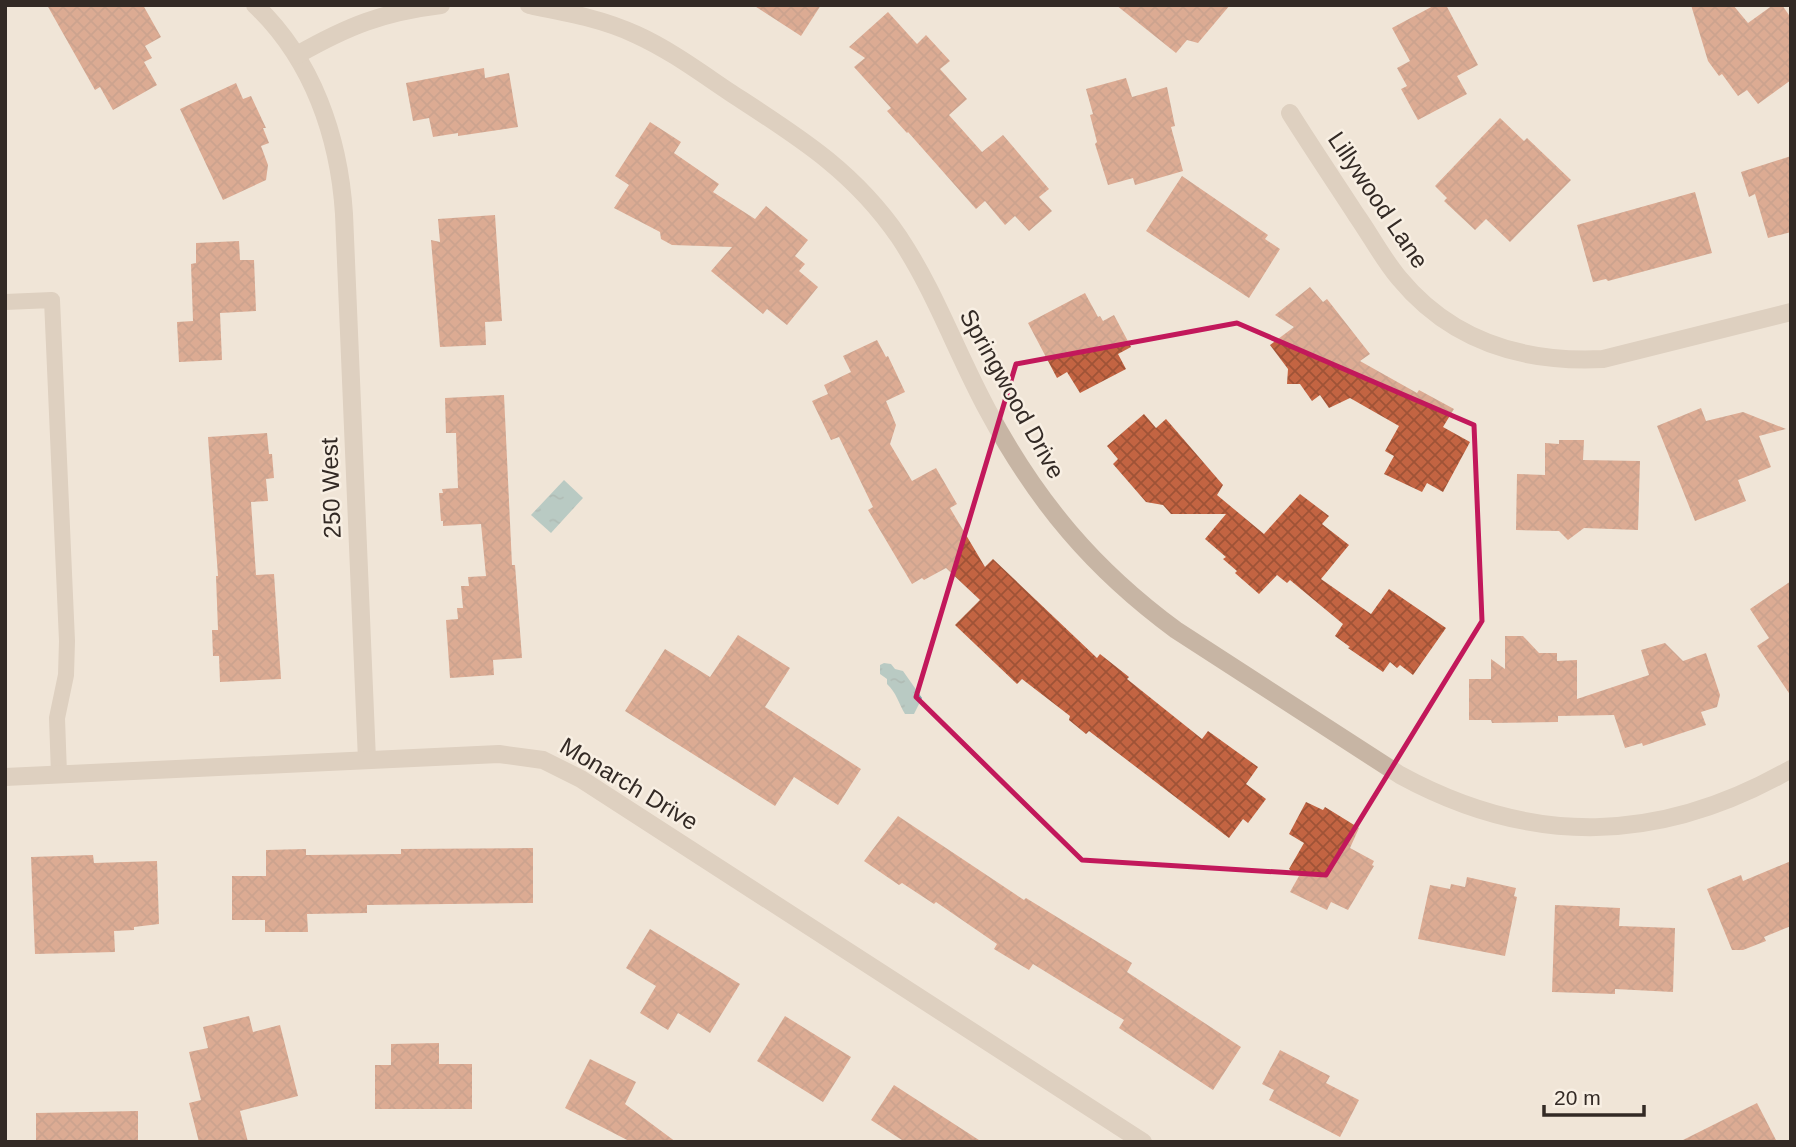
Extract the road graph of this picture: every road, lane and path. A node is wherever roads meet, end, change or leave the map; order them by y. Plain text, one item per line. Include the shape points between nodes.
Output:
1 (255, 5) edge
2 (441, 5) edge
3 (529, 5) edge
4 (297, 55) junction
5 (1290, 113) dead end
6 (5, 302) edge
7 (1791, 312) edge
8 (367, 760) junction
9 (1791, 769) edge
10 (59, 774) junction
11 (5, 776) edge
12 (1143, 1142) edge

1 - 4 street, 250 West
2 - 4 street via 355,24
3 - 9 street, Springwood Drive via 602,22 666,50 849,176 918,268 987,410 1040,497 1072,537 1140,604 1176,631 1400,775 1472,808 1545,825 1584,827 1636,824 1700,810
4 - 8 street, 250 West via 320,103 340,168
5 - 7 street, Lillywood Lane via 1397,276 1430,310 1490,344 1534,357 1603,359
6 - 10 lane via 52,300 67,641 57,718
8 - 10 street, Monarch Drive
8 - 12 street, Monarch Drive via 499,754 543,760 562,768
10 - 11 street, Monarch Drive

